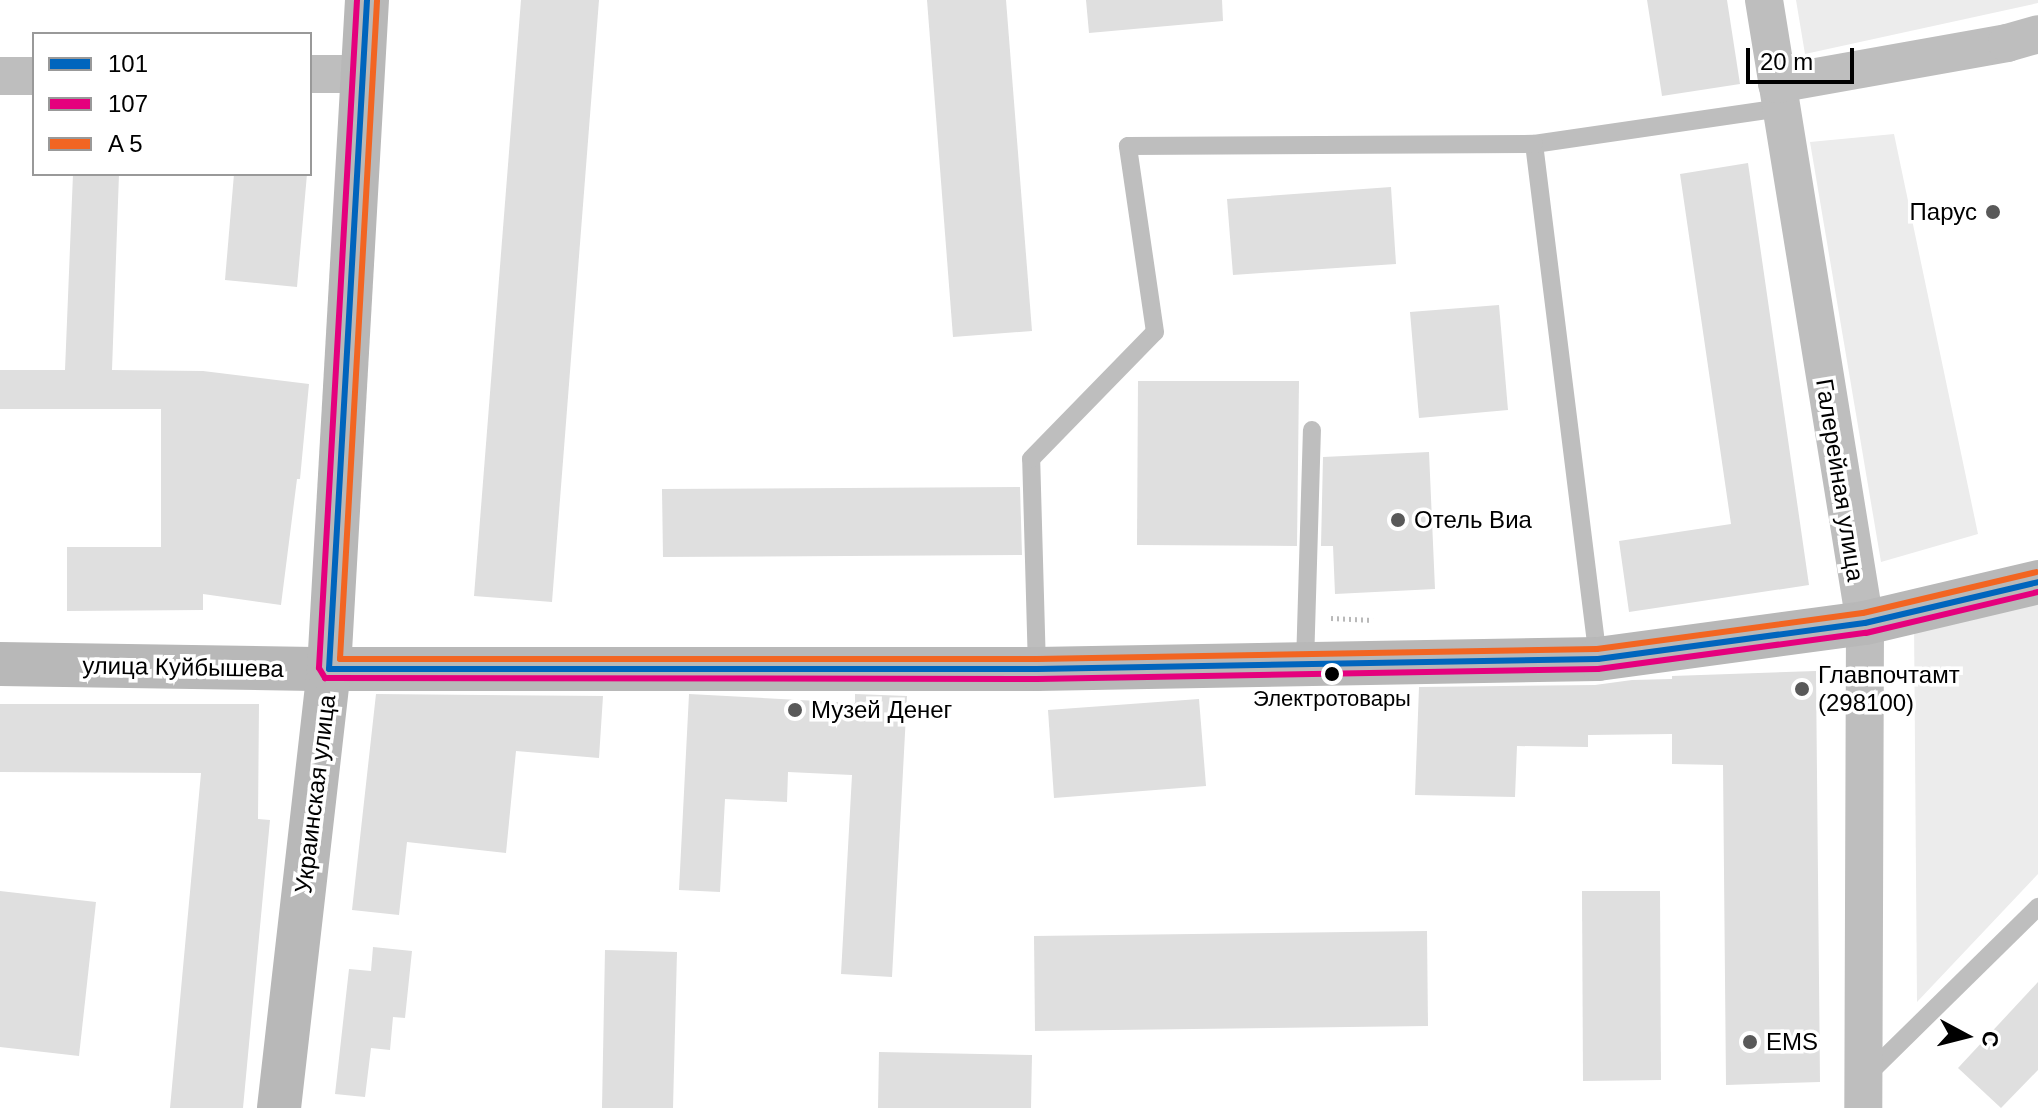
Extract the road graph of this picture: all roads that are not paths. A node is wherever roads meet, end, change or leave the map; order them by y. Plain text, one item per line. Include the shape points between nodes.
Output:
1 (367, 0) edge
2 (1764, 0) edge
3 (2038, 34) edge
4 (312, 74) edge
5 (361, 74) junction
6 (0, 76) edge
7 (32, 76) edge
8 (1779, 96) junction
9 (1534, 144) junction
10 (1312, 430) dead end
11 (2038, 582) edge
12 (1865, 623) junction
13 (1598, 659) junction
14 (0, 664) edge
15 (1305, 664) junction
16 (329, 669) junction
17 (1037, 669) junction
18 (2038, 907) edge
19 (1863, 1093) edge
20 (279, 1108) edge

1 - 5 main road, Украинская улица
2 - 8 street, Галерейная улица
3 - 8 street
4 - 5 street
5 - 16 main road, Украинская улица
6 - 7 street
8 - 9 lane
8 - 12 street, Галерейная улица
9 - 13 lane
9 - 17 lane via 1128,146 1155,332 1031,459
10 - 15 lane
11 - 12 main road, улица Куйбышева
12 - 13 main road, улица Куйбышева
12 - 19 street, Галерейная улица
13 - 15 main road, улица Куйбышева
14 - 16 main road, улица Куйбышева
15 - 17 main road, улица Куйбышева
16 - 17 main road, улица Куйбышева
16 - 20 main road, Украинская улица
18 - 19 lane

